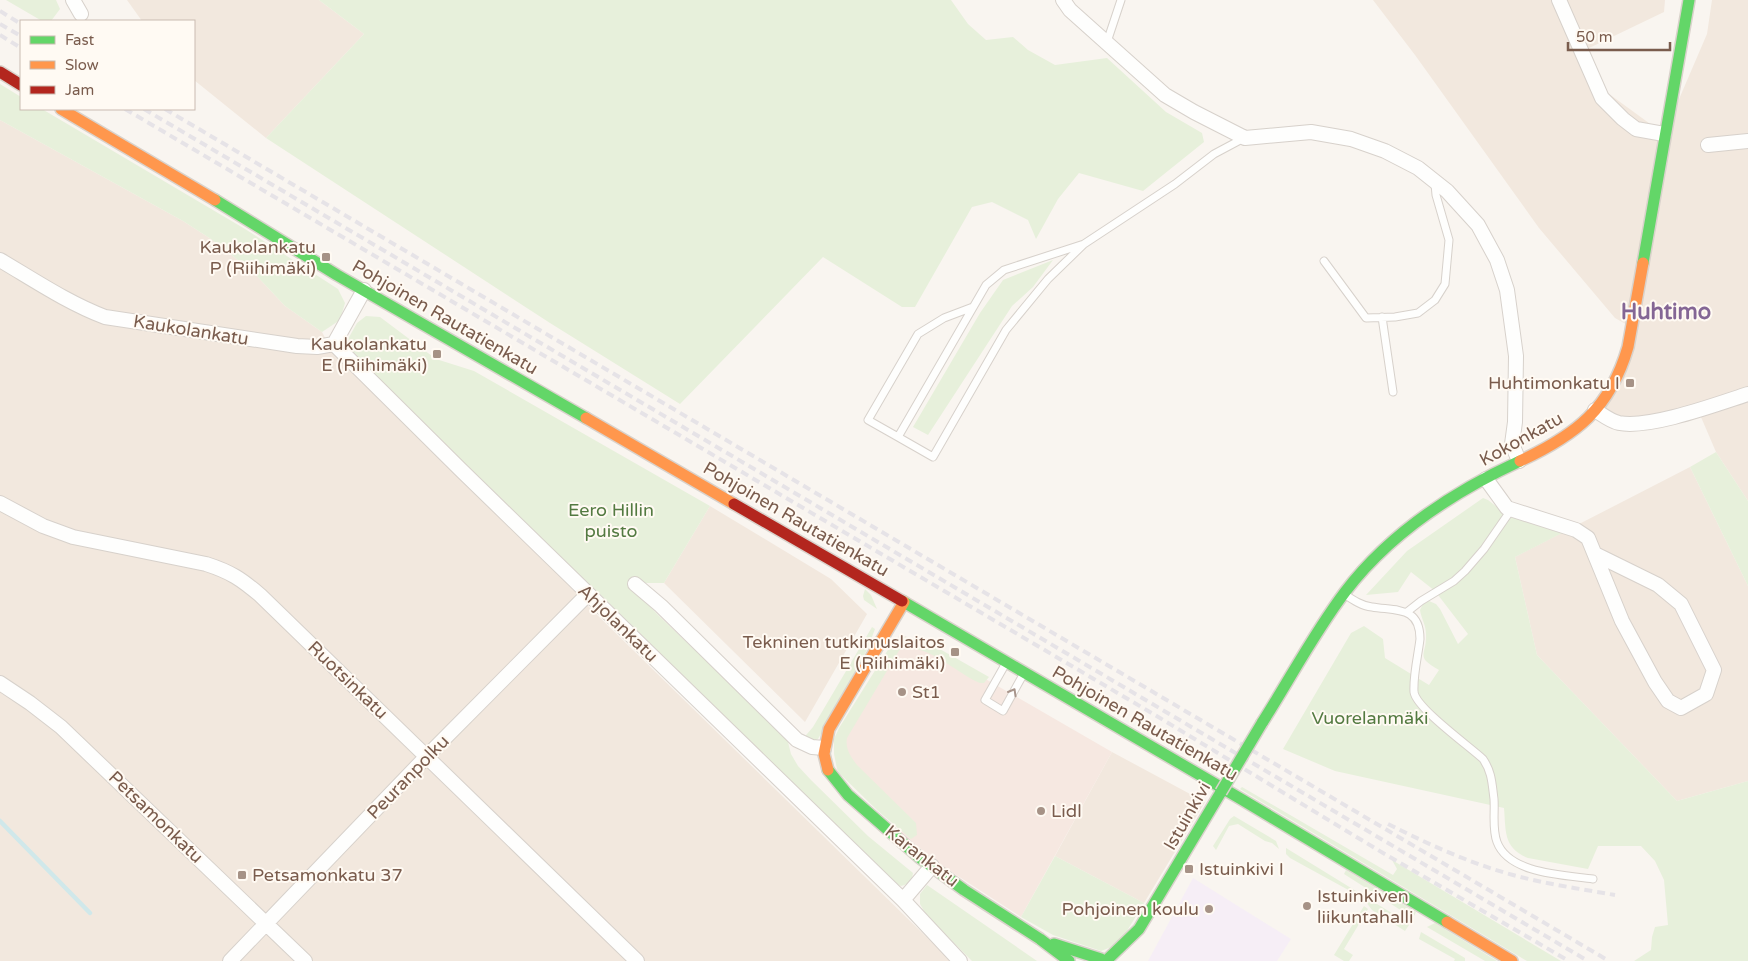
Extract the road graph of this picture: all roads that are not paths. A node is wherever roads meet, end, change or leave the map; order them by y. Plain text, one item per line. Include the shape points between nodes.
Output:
1 (74, 0) edge
2 (1063, 0) edge
3 (1121, 0) edge
4 (1559, 0) edge
5 (1688, 0) edge
6 (81, 14) dead end
7 (1107, 42) junction
8 (0, 72) edge
9 (20, 84) edge
10 (63, 110) edge
11 (1664, 134) junction
12 (1244, 138) junction
13 (1748, 141) edge
14 (1708, 145) dead end
15 (1435, 181) junction
16 (1084, 244) junction
17 (0, 260) edge
18 (1324, 262) dead end
19 (364, 290) junction
20 (974, 307) junction
21 (1382, 317) junction
22 (334, 344) junction
23 (1393, 392) dead end
24 (1748, 394) edge
25 (1595, 410) junction
26 (898, 437) junction
27 (1519, 461) junction
28 (1486, 478) junction
29 (0, 503) edge
30 (1511, 510) junction
31 (1595, 554) junction
32 (635, 584) dead end
33 (588, 594) junction
34 (1344, 594) junction
35 (904, 602) junction
36 (1407, 612) junction
37 (1006, 663) junction
38 (1024, 673) junction
39 (0, 683) edge
40 (1263, 721) joint
41 (824, 748) junction
42 (427, 756) junction
43 (932, 866) junction
44 (1593, 880) dead end
45 (903, 900) junction
46 (267, 923) junction
47 (1139, 929) junction
48 (1046, 942) junction
49 (1134, 949) dead end
50 (1107, 960) edge
51 (230, 961) edge
52 (305, 961) edge
53 (637, 961) edge
54 (960, 961) edge
55 (1069, 961) edge
56 (1512, 961) edge

1 - 6 street
2 - 7 street
3 - 7 lane
4 - 11 street via 1602,98 1636,129
5 - 11 street, Kokonkatu
7 - 12 street via 1165,95
8 - 9 street
10 - 19 street, Pohjoinen Rautatienkatu
11 - 25 street, Kokonkatu via 1626,357 1612,387
12 - 15 street via 1311,132 1351,139 1385,151
12 - 16 lane via 1214,154 1176,184
13 - 14 street
15 - 21 lane via 1449,240 1445,284 1435,300 1418,313
15 - 27 street via 1478,225 1497,260 1507,290 1516,356 1512,444
16 - 20 lane via 1004,270 986,285
16 - 26 lane via 1048,279 1006,330 933,457
17 - 22 street, Kaukolankatu via 105,317 297,346
18 - 21 lane via 1366,318
19 - 22 street
19 - 35 street, Pohjoinen Rautatienkatu
20 - 26 lane
20 - 26 lane via 944,318 918,334 868,420
21 - 23 lane
22 - 33 street, Ahjolankatu
24 - 25 street via 1698,410 1634,424 1613,421
25 - 27 street, Kokonkatu via 1567,436
27 - 28 street, Kokonkatu
28 - 30 street via 1504,506
28 - 34 street, Kokonkatu via 1401,535 1375,558
29 - 42 street, Ruotsinkatu via 73,537 206,564 239,578
30 - 31 street via 1576,530 1588,538
30 - 36 lane via 1465,571
31 - 31 street via 1622,621 1668,701 1681,708 1706,694 1714,670 1681,604 1658,585
32 - 41 street via 797,740
33 - 42 street, Peuranpolku
33 - 45 street, Ahjolankatu
34 - 36 lane via 1366,606
34 - 40 street, Kokonkatu
35 - 37 street, Pohjoinen Rautatienkatu
35 - 41 street via 830,729
36 - 44 lane via 1420,631 1416,697 1428,712 1483,759 1489,769 1495,836 1502,852 1510,860 1529,868
37 - 38 street, Pohjoinen Rautatienkatu
37 -> 38 lane via 985,700 1002,711
38 - 56 street, Pohjoinen Rautatienkatu
39 - 46 street, Petsamonkatu via 61,727
40 - 47 street, Istuinkivi, bridge
41 - 43 street, Karankatu via 827,769 839,785 892,835
42 - 46 street, Peuranpolku
42 - 53 street, Ruotsinkatu
43 - 45 street
43 - 48 street, Karankatu
45 - 54 street, Ahjolankatu
46 - 51 street, Peuranpolku
46 - 52 street, Petsamonkatu
47 - 49 street, Istuinkivi
47 - 50 street, Istuinkivi
48 - 50 street, Karankatu
48 - 55 street, Karankatu

